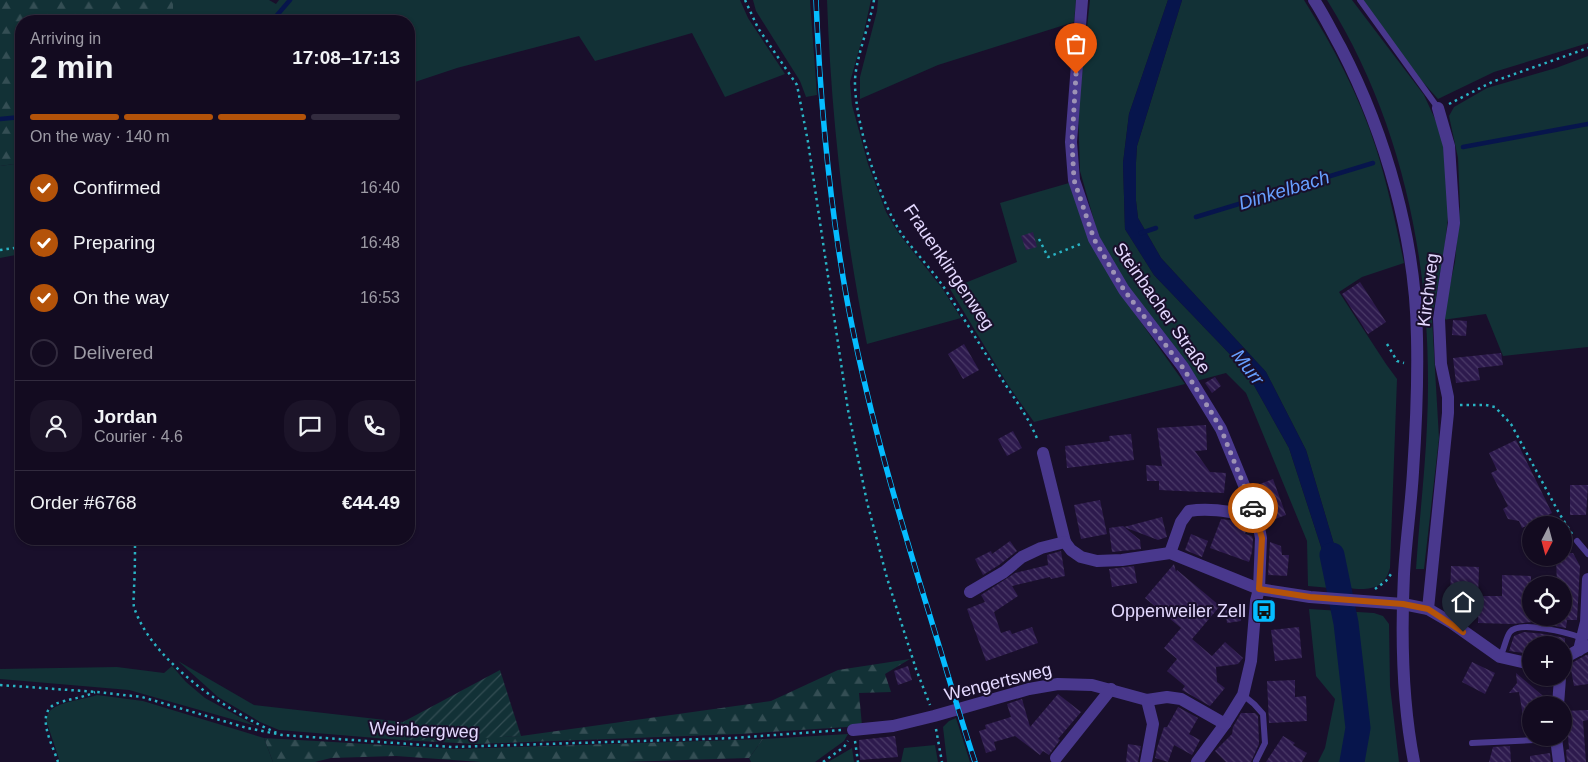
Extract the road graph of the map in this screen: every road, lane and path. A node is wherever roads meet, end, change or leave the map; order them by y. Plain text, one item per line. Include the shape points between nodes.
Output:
1 (745, 0) edge
2 (874, 0) edge
3 (1082, 0) edge
4 (1314, 0) edge
5 (1360, 0) edge
6 (1588, 48) edge
7 (1438, 108) junction
8 (1039, 239) dead end
9 (1094, 239) junction
10 (15, 248) edge
11 (0, 250) edge
12 (1387, 344) dead end
13 (1404, 363) dead end
14 (1448, 406) junction
15 (1043, 453) joint
16 (1257, 518) junction
17 (1065, 542) junction
18 (1577, 542) joint
19 (136, 545) edge
20 (1170, 553) junction
21 (1588, 554) edge
22 (1588, 579) edge
23 (1259, 589) junction
24 (970, 592) dead end
25 (1403, 604) junction
26 (1428, 609) junction
27 (1583, 644) edge
28 (1572, 652) edge
29 (1500, 657) junction
30 (1522, 662) edge
31 (0, 685) edge
32 (1111, 689) junction
33 (97, 692) junction
34 (1243, 695) junction
35 (1147, 700) junction
36 (934, 716) junction
37 (1225, 724) junction
38 (853, 730) junction
39 (282, 735) junction
40 (1522, 740) edge
41 (1472, 743) dead end
42 (1557, 746) edge
43 (1056, 758) dead end
44 (1256, 761) edge
45 (58, 762) edge
46 (823, 762) edge
47 (858, 762) edge
48 (942, 762) edge
49 (1146, 762) edge
50 (1197, 762) edge
51 (1414, 762) edge
52 (1559, 762) edge

1 - 36 path via 758,28 797,86 848,410 867,502 890,588
2 - 15 path, Frauenklingenweg via 855,84 860,125 872,167 902,234 963,316 1031,423
3 - 9 street, Steinbacher Straße via 1072,142 1074,180
4 - 25 street via 1354,74 1380,137 1398,204 1414,288 1417,380
5 - 7 lane, Kirchweg
6 - 7 path via 1492,82
7 - 14 street, Kirchweg via 1448,146 1454,223 1439,319 1441,364
8 - 9 path via 1048,257
9 - 16 street, Steinbacher Straße via 1124,290 1183,368 1210,410 1221,429
10 - 11 path
12 - 13 path via 1397,361
14 - 18 path via 1486,405 1495,407 1502,414 1518,435 1558,513
14 - 26 street, Kirchweg
15 - 17 street
16 - 20 street via 1225,511 1189,511 1181,522
16 - 23 street, Steinbacher Straße via 1262,538
17 - 20 street via 1081,557 1097,560
17 - 24 street via 1022,557
18 - 21 lane
19 - 39 path via 134,606 146,631 190,681 254,723
20 - 23 street
22 - 27 street
23 - 25 street via 1310,597
23 - 34 street, Steinbacher Straße via 1251,661
25 - 26 street
25 - 51 street via 1404,684
26 - 29 street
27 - 28 street
27 - 29 lane via 1568,633 1524,626 1510,631
29 - 30 street
31 - 33 path, Weinbergweg
32 - 35 street, Wengertsweg
32 - 36 street, Wengertsweg via 1058,684
32 - 43 street
33 - 39 path, Weinbergweg via 142,697
33 - 45 path via 60,702 46,712 45,722
34 - 37 street, Steinbacher Straße
34 - 44 lane via 1263,714 1264,743
35 - 37 street via 1181,699
35 - 49 street via 1152,724
36 - 38 street, Wengertsweg via 892,726
36 - 48 path
37 - 50 street, Steinbacher Straße
38 - 39 path, Weinbergweg via 734,738 452,747
38 - 46 path via 844,747
38 - 47 path
40 - 41 lane
42 - 52 street

